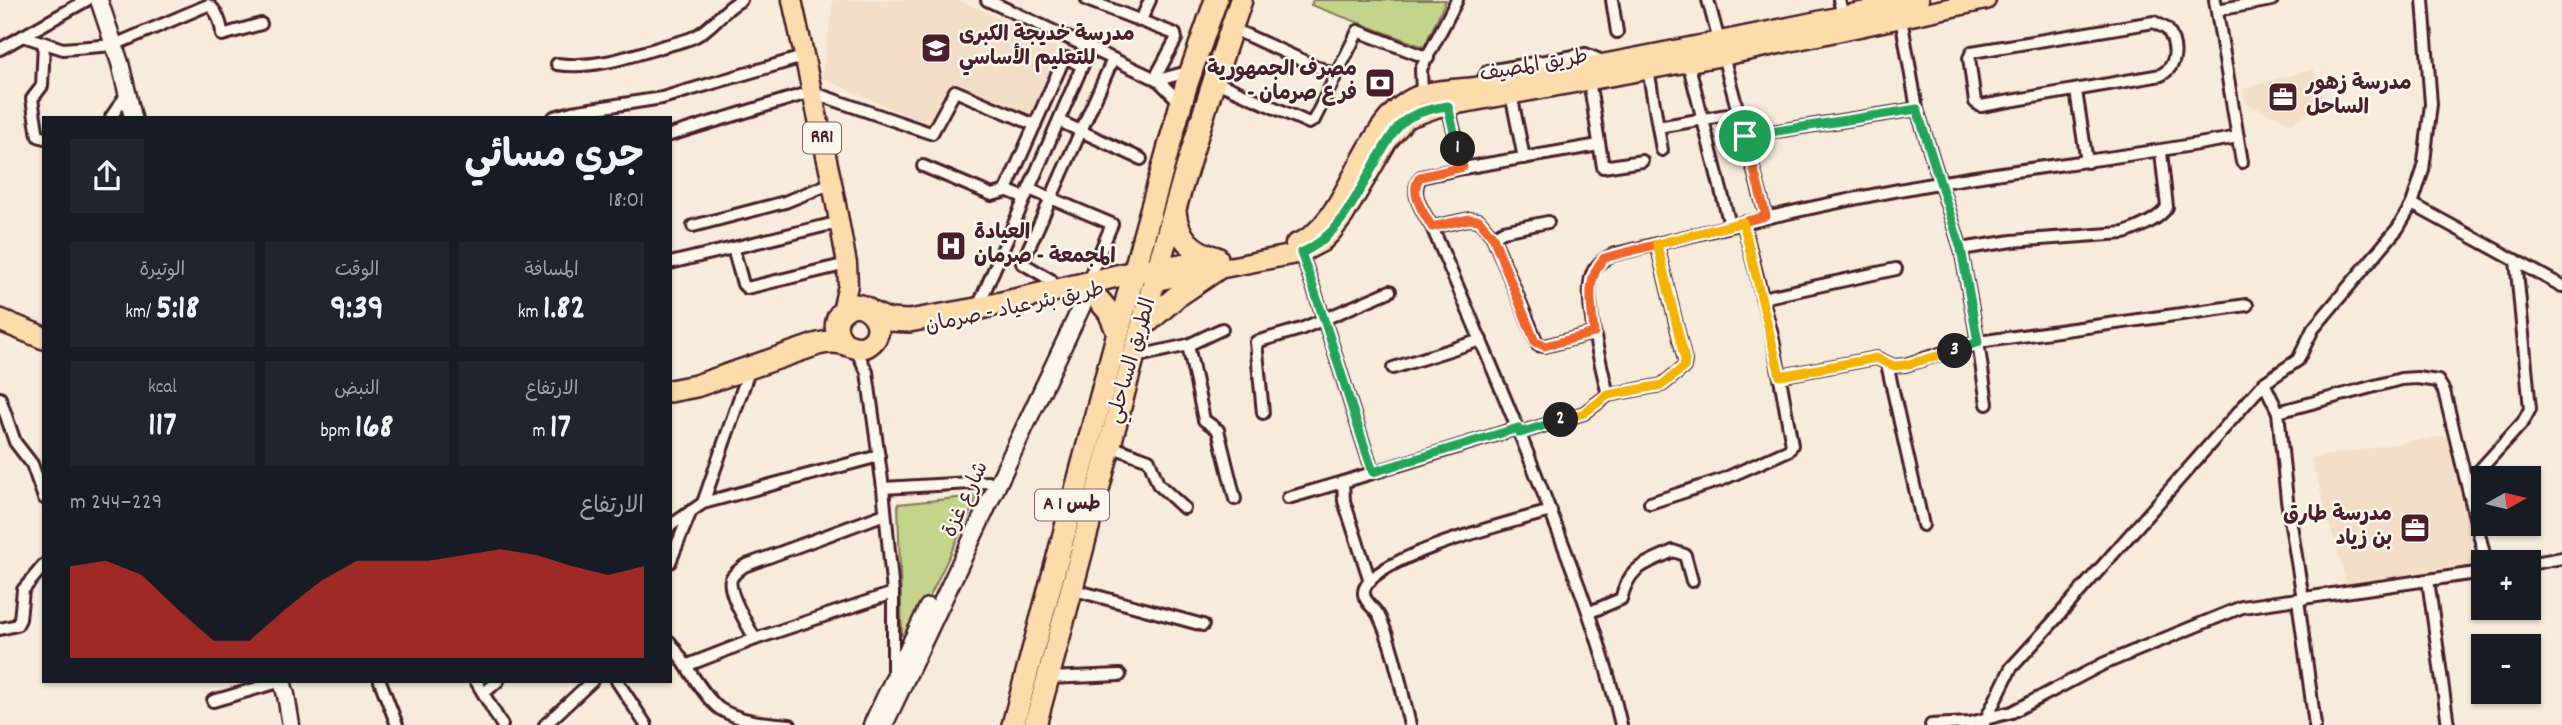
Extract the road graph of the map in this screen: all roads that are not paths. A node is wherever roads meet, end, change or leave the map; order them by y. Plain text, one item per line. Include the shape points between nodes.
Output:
1 (741, 0) edge
2 (792, 0) edge
3 (987, 0) edge
4 (1087, 0) edge
5 (1150, 0) edge
6 (1216, 0) edge
7 (1241, 0) edge
8 (1457, 0) edge
9 (1612, 0) edge
10 (1708, 0) edge
11 (1919, 0) edge
12 (1986, 0) edge
13 (2272, 0) edge
14 (2423, 0) edge
15 (98, 1) edge
16 (1011, 5) edge
17 (2216, 5) edge
18 (1841, 8) edge
19 (1901, 18) junction
20 (1141, 20) junction
21 (261, 24) dead end
22 (1231, 28) junction
23 (1617, 32) dead end
24 (23, 36) junction
25 (44, 43) junction
26 (114, 44) junction
27 (1090, 48) junction
28 (0, 49) edge
29 (1721, 49) junction
30 (803, 57) junction
31 (1428, 58) junction
32 (1113, 59) junction
33 (1688, 62) junction
34 (557, 64) dead end
35 (1082, 66) junction
36 (1648, 69) junction
37 (1191, 71) junction
38 (1335, 75) junction
39 (1157, 79) junction
40 (1214, 80) junction
41 (1589, 80) junction
42 (2077, 91) junction
43 (811, 92) junction
44 (127, 94) junction
45 (1422, 94) junction
46 (1511, 94) junction
47 (1181, 104) junction
48 (1448, 106) junction
49 (1917, 109) junction
50 (1739, 113) junction
51 (112, 116) edge
52 (133, 116) edge
53 (558, 116) edge
54 (1703, 119) junction
55 (1059, 121) junction
56 (1035, 125) junction
57 (1658, 127) junction
58 (1081, 131) junction
59 (672, 134) edge
60 (1745, 136) junction
61 (42, 137) edge
62 (2238, 137) junction
63 (1599, 145) junction
64 (1662, 150) dead end
65 (2161, 152) junction
66 (1524, 158) junction
67 (1141, 159) dead end
68 (1642, 161) dead end
69 (2087, 162) junction
70 (2242, 162) dead end
71 (923, 166) dead end
72 (1463, 167) junction
73 (832, 183) junction
74 (1940, 183) junction
75 (1007, 191) junction
76 (1027, 193) junction
77 (1051, 198) junction
78 (2412, 204) junction
79 (1175, 211) junction
80 (1766, 216) junction
81 (840, 222) junction
82 (1548, 222) dead end
83 (1743, 222) junction
84 (1730, 225) junction
85 (693, 226) dead end
86 (1432, 227) junction
87 (1146, 228) junction
88 (1493, 237) junction
89 (1657, 244) junction
90 (733, 248) junction
91 (1961, 249) junction
92 (1301, 253) junction
93 (2516, 260) junction
94 (672, 263) edge
95 (1216, 264) junction
96 (1896, 269) dead end
97 (848, 270) junction
98 (1158, 274) junction
99 (1134, 278) junction
100 (1051, 280) dead end
101 (2562, 286) edge
102 (1390, 291) dead end
103 (1083, 292) junction
104 (1762, 298) junction
105 (2247, 305) dead end
106 (872, 311) junction
107 (977, 314) junction
108 (839, 317) junction
109 (1326, 318) junction
110 (0, 320) edge
111 (1143, 326) junction
112 (1222, 329) dead end
113 (1118, 333) junction
114 (1594, 333) junction
115 (42, 337) edge
116 (1481, 340) junction
117 (1978, 342) junction
118 (861, 343) junction
119 (1188, 345) junction
120 (1134, 357) junction
121 (1887, 364) junction
122 (751, 366) junction
123 (1393, 368) dead end
124 (867, 372) junction
125 (1780, 376) junction
126 (2264, 383) junction
127 (672, 384) edge
128 (672, 391) edge
129 (1608, 395) junction
130 (0, 398) edge
131 (1987, 404) dead end
132 (2278, 412) junction
133 (1263, 413) dead end
134 (1519, 430) junction
135 (1110, 446) junction
136 (879, 456) junction
137 (1373, 472) junction
138 (988, 482) junction
139 (1343, 482) junction
140 (2467, 484) junction
141 (883, 488) junction
142 (42, 490) edge
143 (1287, 498) dead end
144 (1235, 499) dead end
145 (703, 503) junction
146 (1650, 503) dead end
147 (1184, 509) dead end
148 (691, 511) junction
149 (1551, 511) junction
150 (885, 514) junction
151 (1923, 524) dead end
152 (672, 525) edge
153 (2483, 550) edge
154 (672, 557) edge
155 (2562, 558) edge
156 (2541, 562) edge
157 (42, 567) edge
158 (2471, 574) edge
159 (2428, 580) junction
160 (1370, 581) junction
161 (1692, 581) dead end
162 (1071, 589) junction
163 (893, 593) junction
164 (2301, 600) junction
165 (1590, 612) junction
166 (1203, 625) dead end
167 (0, 629) edge
168 (755, 639) junction
169 (672, 645) edge
170 (688, 665) junction
171 (1120, 675) dead end
172 (1048, 678) junction
173 (275, 683) edge
174 (283, 683) edge
175 (293, 683) edge
176 (381, 683) edge
177 (477, 683) edge
178 (496, 683) edge
179 (590, 683) edge
180 (618, 683) edge
181 (897, 685) junction
182 (484, 694) junction
183 (213, 701) dead end
184 (1984, 722) edge
185 (290, 725) edge
186 (299, 725) edge
187 (397, 725) edge
188 (502, 725) edge
189 (545, 725) edge
190 (646, 725) edge
191 (790, 725) edge
192 (873, 725) edge
193 (884, 725) edge
194 (1013, 725) edge
195 (1035, 725) edge
196 (1410, 725) edge
197 (1621, 725) edge
198 (1931, 725) edge
199 (2315, 725) edge
200 (2448, 725) edge

1 - 34 street via 694,37 609,61
2 - 30 main road, RR1
3 - 16 street
4 - 20 street
5 - 20 street
6 - 37 highway, الطريق الساحلي / A 1 طس
7 - 22 highway, الطريق الساحلي / A 1 طس
8 - 31 street
9 - 23 street
10 - 29 street
11 - 18 main road, طريق المصيف
12 - 19 main road, طريق المصيف
13 - 17 street
14 - 78 street via 2431,104 2423,170
15 - 24 street
15 - 26 street
16 - 27 street
17 - 62 street
18 - 29 main road, طريق المصيف
19 - 29 main road, طريق المصيف
19 - 49 street
20 - 39 street via 1177,37
21 - 26 street via 222,35 214,8 208,5
22 - 38 street
22 - 40 highway, الطريق الساحلي / A 1 طس
24 - 25 street
24 - 28 street
25 - 26 street via 63,49
25 - 61 street via 42,86 32,99 38,136
26 - 44 street
27 - 32 street
27 - 35 street
29 - 33 main road, طريق المصيف
29 - 45 main road, طريق المصيف
29 - 50 street
30 - 43 main road, RR1
30 - 53 street via 662,98
31 - 38 street via 1360,30
31 - 45 street via 1420,74
32 - 39 street
32 - 58 street
33 - 36 main road, طريق المصيف
33 - 54 street
35 - 55 street
35 - 56 street via 1067,58 1063,61
36 - 41 main road, طريق المصيف
36 - 57 street
37 - 39 street
37 - 47 highway, الطريق الساحلي / A 1 طس
38 - 40 street via 1309,123
39 - 47 street
40 - 79 highway, الطريق الساحلي / A 1 طس
41 - 46 main road, طريق المصيف
41 - 63 street
42 - 42 street via 1979,105 1969,58 1972,52 2154,22 2167,29 2175,46 2167,72
42 - 69 street
43 - 56 street via 930,133 955,91
43 - 59 street
43 - 73 main road, RR1
44 - 51 street
44 - 52 street
45 - 95 main road, طريق المصيف via 1399,108 1375,135 1333,209 1310,236 1299,243
46 - 48 main road, طريق المصيف
46 - 66 street
47 - 87 highway, الطريق الساحلي / A 1 طس
48 - 72 street
48 - 92 main road, طريق المصيف via 1406,119 1331,233
49 - 60 street
49 - 74 street
50 - 54 street
50 - 60 street
54 - 57 street
54 - 84 street
55 - 58 street
55 - 76 street
56 - 75 street
57 - 64 street
58 - 67 street
58 - 77 street
60 - 80 street
62 - 65 street
62 - 70 street
63 - 66 street
63 - 68 street via 1604,167
65 - 69 street
65 - 91 street via 2167,207 2135,229
66 - 72 street
69 - 74 street
71 - 75 street via 992,195
72 - 86 street via 1417,181 1417,199
73 - 81 main road, RR1
73 - 85 street via 785,202
74 - 80 street
74 - 91 street
75 - 76 street
76 - 77 street
76 - 107 street
77 - 100 street via 1022,264
77 - 103 street via 1112,224
78 - 93 street
78 - 126 street via 2398,228 2313,329 2298,360
79 - 95 highway via 1182,237
79 - 98 highway, الطريق الساحلي / A 1 طس
80 - 83 street
81 - 90 street
81 - 97 main road, RR1
82 - 88 street
83 - 84 street
83 - 104 street
84 - 89 street
86 - 88 street via 1476,219
86 - 116 street
87 - 99 highway, الطريق الساحلي / A 1 طس
87 - 103 highway via 1122,259
88 - 114 street via 1538,345
89 - 114 street via 1604,258 1594,270 1590,283
89 - 129 street via 1684,367 1662,385
90 - 94 street
90 - 97 street via 747,288
91 - 117 street
92 - 95 main road, طريق المصيف
92 - 109 street
93 - 101 street
93 - 140 street via 2530,409
95 - 98 main road, طريق المصيف
95 - 111 highway
96 - 104 street
97 - 106 main road
97 - 108 main road
98 - 99 highway, طريق بئر عياد - صرمان
98 - 111 highway, الطريق الساحلي / A 1 طس
99 - 103 highway, طريق بئر عياد - صرمان
99 - 113 highway, الطريق الساحلي / A 1 طس
102 - 109 street
103 - 107 highway, طريق بئر عياد - صرمان
103 - 113 highway via 1109,312
103 - 138 street, شارع غزة via 1070,309
103 - 181 street, شارع غزة
104 - 125 street
105 - 117 street
106 - 107 highway, طريق بئر عياد - صرمان via 902,322
106 - 108 highway via 855,305
106 - 118 highway via 878,329
107 - 118 highway, طريق بئر عياد - صرمان
108 - 118 highway via 837,334
108 - 127 highway via 816,337
109 - 133 street via 1256,342
109 - 137 street
110 - 115 highway
111 - 120 highway, الطريق الساحلي / A 1 طس
112 - 119 street
113 - 194 highway, الطريق الساحلي / A 1 طس
114 - 129 street
116 - 123 street
116 - 134 street
117 - 121 street via 1905,365
117 - 131 street
118 - 122 highway, طريق بئر عياد - صرمان via 818,344
118 - 124 street
118 - 124 street
119 - 120 street
119 - 144 street via 1204,420 1218,430
120 - 135 highway, الطريق الساحلي / A 1 طس
121 - 125 street via 1876,358
121 - 151 street
122 - 128 highway, طريق بئر عياد - صرمان
122 - 145 street
124 - 136 street
125 - 146 street via 1791,447 1738,473
126 - 132 street
126 - 184 street via 2018,658
129 - 134 street via 1584,413
130 - 142 street via 15,442 28,456
132 - 140 street via 2401,379 2438,381
132 - 164 street
134 - 137 street
134 - 149 street
135 - 147 street via 1149,460 1158,484
135 - 162 highway, الطريق الساحلي / A 1 طس
136 - 141 street
136 - 145 street
137 - 139 street
138 - 141 street
138 - 181 street, شارع غزة
139 - 143 street
139 - 160 street
140 - 153 street
141 - 150 street
145 - 148 street
148 - 152 street
148 - 154 street
149 - 160 street via 1413,554
149 - 165 street
150 - 163 street
150 - 168 street via 744,566 735,574 731,590
155 - 156 street
157 - 167 street via 23,590 17,625
158 - 159 street
159 - 164 street
159 - 200 street
160 - 196 street via 1364,597 1378,614
161 - 165 street via 1685,555 1673,551 1632,572 1621,599
162 - 166 street
162 - 172 highway, الطريق الساحلي / A 1 طس
163 - 168 street
163 - 181 street
164 - 184 street via 2234,609 2103,664
164 - 199 street
165 - 197 street
168 - 170 street
169 - 170 street
170 - 191 street via 720,708 754,722
171 - 172 street
172 - 195 highway, الطريق الساحلي / A 1 طس
173 - 183 street
174 - 185 street
175 - 186 street
176 - 187 street
177 - 182 street
178 - 182 street
179 - 189 street
180 - 190 street
181 - 192 street, شارع غزة
181 - 193 street, شارع غزة
182 - 188 street
184 - 198 street

